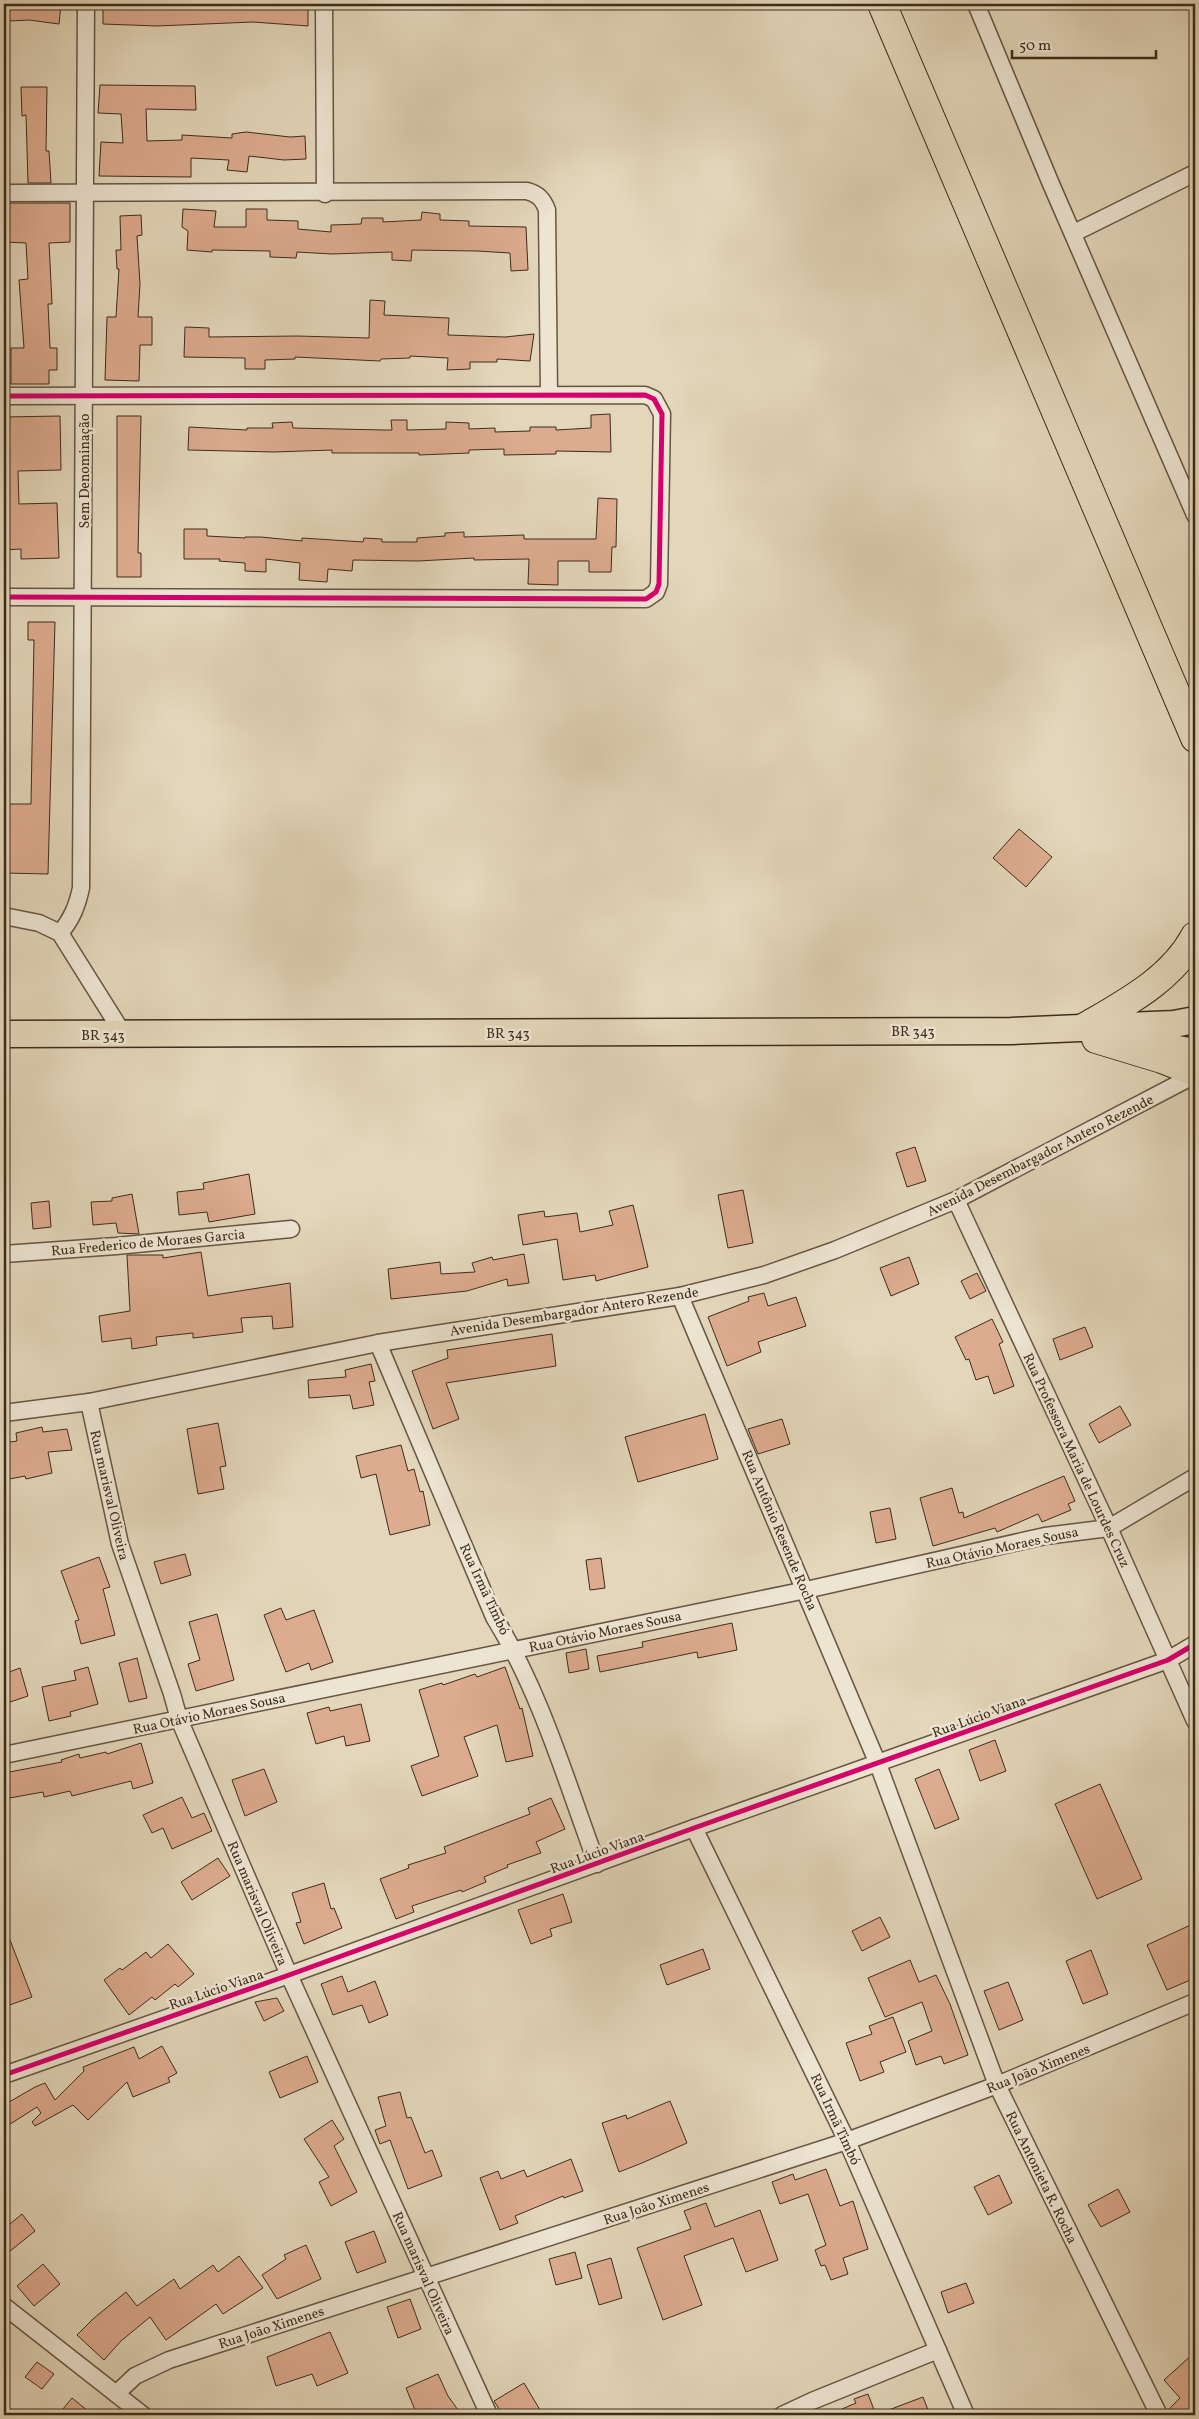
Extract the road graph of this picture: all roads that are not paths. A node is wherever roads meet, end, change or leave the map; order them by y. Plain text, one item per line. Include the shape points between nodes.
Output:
1 (86, 4) edge
2 (324, 4) edge
3 (882, 4) edge
4 (976, 4) edge
5 (1195, 173) edge
6 (4, 193) edge
7 (85, 193) junction
8 (325, 194) junction
9 (1078, 231) dead end
10 (549, 395) junction
11 (4, 396) edge
12 (84, 396) junction
13 (1195, 515) edge
14 (4, 597) edge
15 (84, 597) junction
16 (1195, 738) edge
17 (4, 916) edge
18 (60, 933) junction
19 (1195, 936) edge
20 (1195, 1020) edge
21 (1090, 1033) junction
22 (4, 1034) edge
23 (124, 1035) junction
24 (1195, 1052) edge
25 (1195, 1074) edge
26 (956, 1200) junction
27 (291, 1229) dead end
28 (4, 1254) edge
29 (680, 1296) junction
30 (378, 1343) junction
31 (89, 1402) junction
32 (4, 1413) edge
33 (1195, 1478) edge
34 (1110, 1528) junction
35 (806, 1590) junction
36 (1195, 1644) edge
37 (515, 1650) junction
38 (1168, 1660) junction
39 (179, 1719) junction
40 (1195, 1721) edge
41 (4, 1755) edge
42 (878, 1764) junction
43 (694, 1828) junction
44 (597, 1864) junction
45 (289, 1975) junction
46 (1195, 2002) edge
47 (4, 2075) edge
48 (997, 2085) junction
49 (847, 2141) junction
50 (426, 2277) junction
51 (4, 2306) edge
52 (938, 2350) junction
53 (116, 2394) junction
54 (143, 2415) edge
55 (489, 2415) edge
56 (782, 2415) edge
57 (966, 2415) edge
58 (1159, 2415) edge

1 - 7 street, Sem Denominação
2 - 8 street
3 - 16 highway
4 - 13 street
5 - 9 street
6 - 7 street
7 - 8 street
7 - 12 street, Sem Denominação
8 - 10 street via 528,192 540,197 547,210
10 - 12 street
10 - 15 street via 645,395 658,405 662,414 659,584 656,592 646,600
11 - 12 street
12 - 15 street, Sem Denominação
14 - 15 street
15 - 18 street, Sem Denominação via 81,888 70,921
17 - 18 street via 39,923
18 - 23 street
19 - 21 highway via 1188,950 1157,982
20 - 21 main road
21 - 23 main road, BR 343
21 - 24 main road
21 - 25 highway
22 - 23 main road, BR 343
25 - 26 street, Avenida Desembargador Antero Rezende
26 - 29 street, Avenida Desembargador Antero Rezende via 826,1253 764,1274
26 - 34 street, Rua Professora Maria de Lourdes Cruz
27 - 28 street, Rua Frederico de Moraes Garcia
29 - 30 street, Avenida Desembargador Antero Rezende
29 - 35 street, Rua Antônio Resende Rocha
30 - 31 street, Avenida Desembargador Antero Rezende
30 - 37 street, Rua Irmã Timbó via 494,1617
31 - 32 street, Avenida Desembargador Antero Rezende
31 - 39 street, Rua marisval Oliveira via 120,1544
33 - 34 street, Rua Otávio Moraes Sousa
34 - 35 street, Rua Otávio Moraes Sousa via 1045,1536
34 - 38 street, Rua Professora Maria de Lourdes Cruz
35 - 37 street, Rua Otávio Moraes Sousa
35 - 42 street, Rua Antônio Resende Rocha
36 - 38 street, Rua Lúcio Viana
37 - 39 street, Rua Otávio Moraes Sousa
37 - 44 street, Rua Irmã Timbó
38 - 40 street, Rua Professora Maria de Lourdes Cruz
38 - 42 street, Rua Lúcio Viana
39 - 41 street, Rua Otávio Moraes Sousa
39 - 45 street, Rua marisval Oliveira
42 - 43 street, Rua Lúcio Viana
42 - 48 street, Rua Antonieta R. Rocha
43 - 44 street, Rua Lúcio Viana
43 - 49 street, Rua Irmã Timbó
44 - 45 street, Rua Lúcio Viana
45 - 47 street, Rua Lúcio Viana
45 - 50 street, Rua marisval Oliveira
46 - 48 street, Rua João Ximenes
48 - 49 street, Rua João Ximenes
48 - 58 street, Rua Antonieta R. Rocha
49 - 50 street, Rua João Ximenes
49 - 52 street, Rua Irmã Timbó
50 - 53 street, Rua João Ximenes via 169,2360 135,2376
50 - 55 street, Rua marisval Oliveira
51 - 53 street
52 - 56 street
52 - 57 street, Rua Irmã Timbó
53 - 54 street

